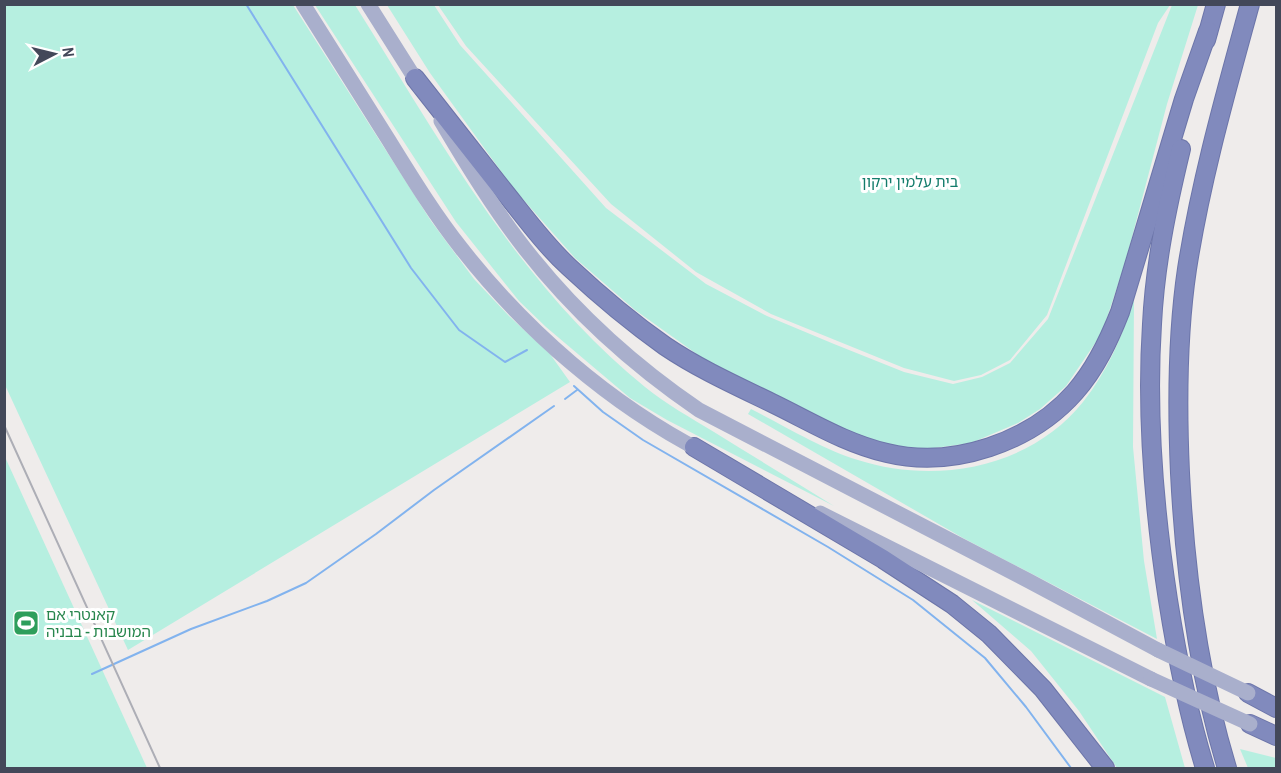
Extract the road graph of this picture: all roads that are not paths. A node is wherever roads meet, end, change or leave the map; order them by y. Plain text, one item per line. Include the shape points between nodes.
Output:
1 (303, 4) edge
2 (368, 4) edge
3 (1216, 4) edge
4 (1250, 4) edge
5 (1208, 31) junction
6 (415, 78) junction
7 (694, 447) junction
8 (1201, 659) junction
9 (1248, 693) joint
10 (1276, 708) edge
11 (1250, 724) joint
12 (1276, 736) edge
13 (1105, 768) edge
14 (1205, 768) edge
15 (1227, 768) edge
16 (1239, 768) edge

1 - 7 main road via 430,205 491,284 581,370 647,419
2 - 6 main road
3 - 5 highway
4 - 8 highway via 1205,172 1182,320 1178,408 1181,505
5 - 6 highway via 1120,312 1094,365 1064,403 1018,435 976,451 934,458 889,454 855,444 714,375 647,333 556,254
5 - 14 highway via 1165,220 1150,352 1154,486 1162,561 1185,694
6 - 9 main road, bridge via 519,241 590,322 654,377 699,410 1158,650
7 - 11 main road, bridge via 1150,680
7 - 13 highway via 884,559 952,604 989,634 1043,689
8 - 15 highway
8 - 16 highway
9 - 10 highway
11 - 12 highway

